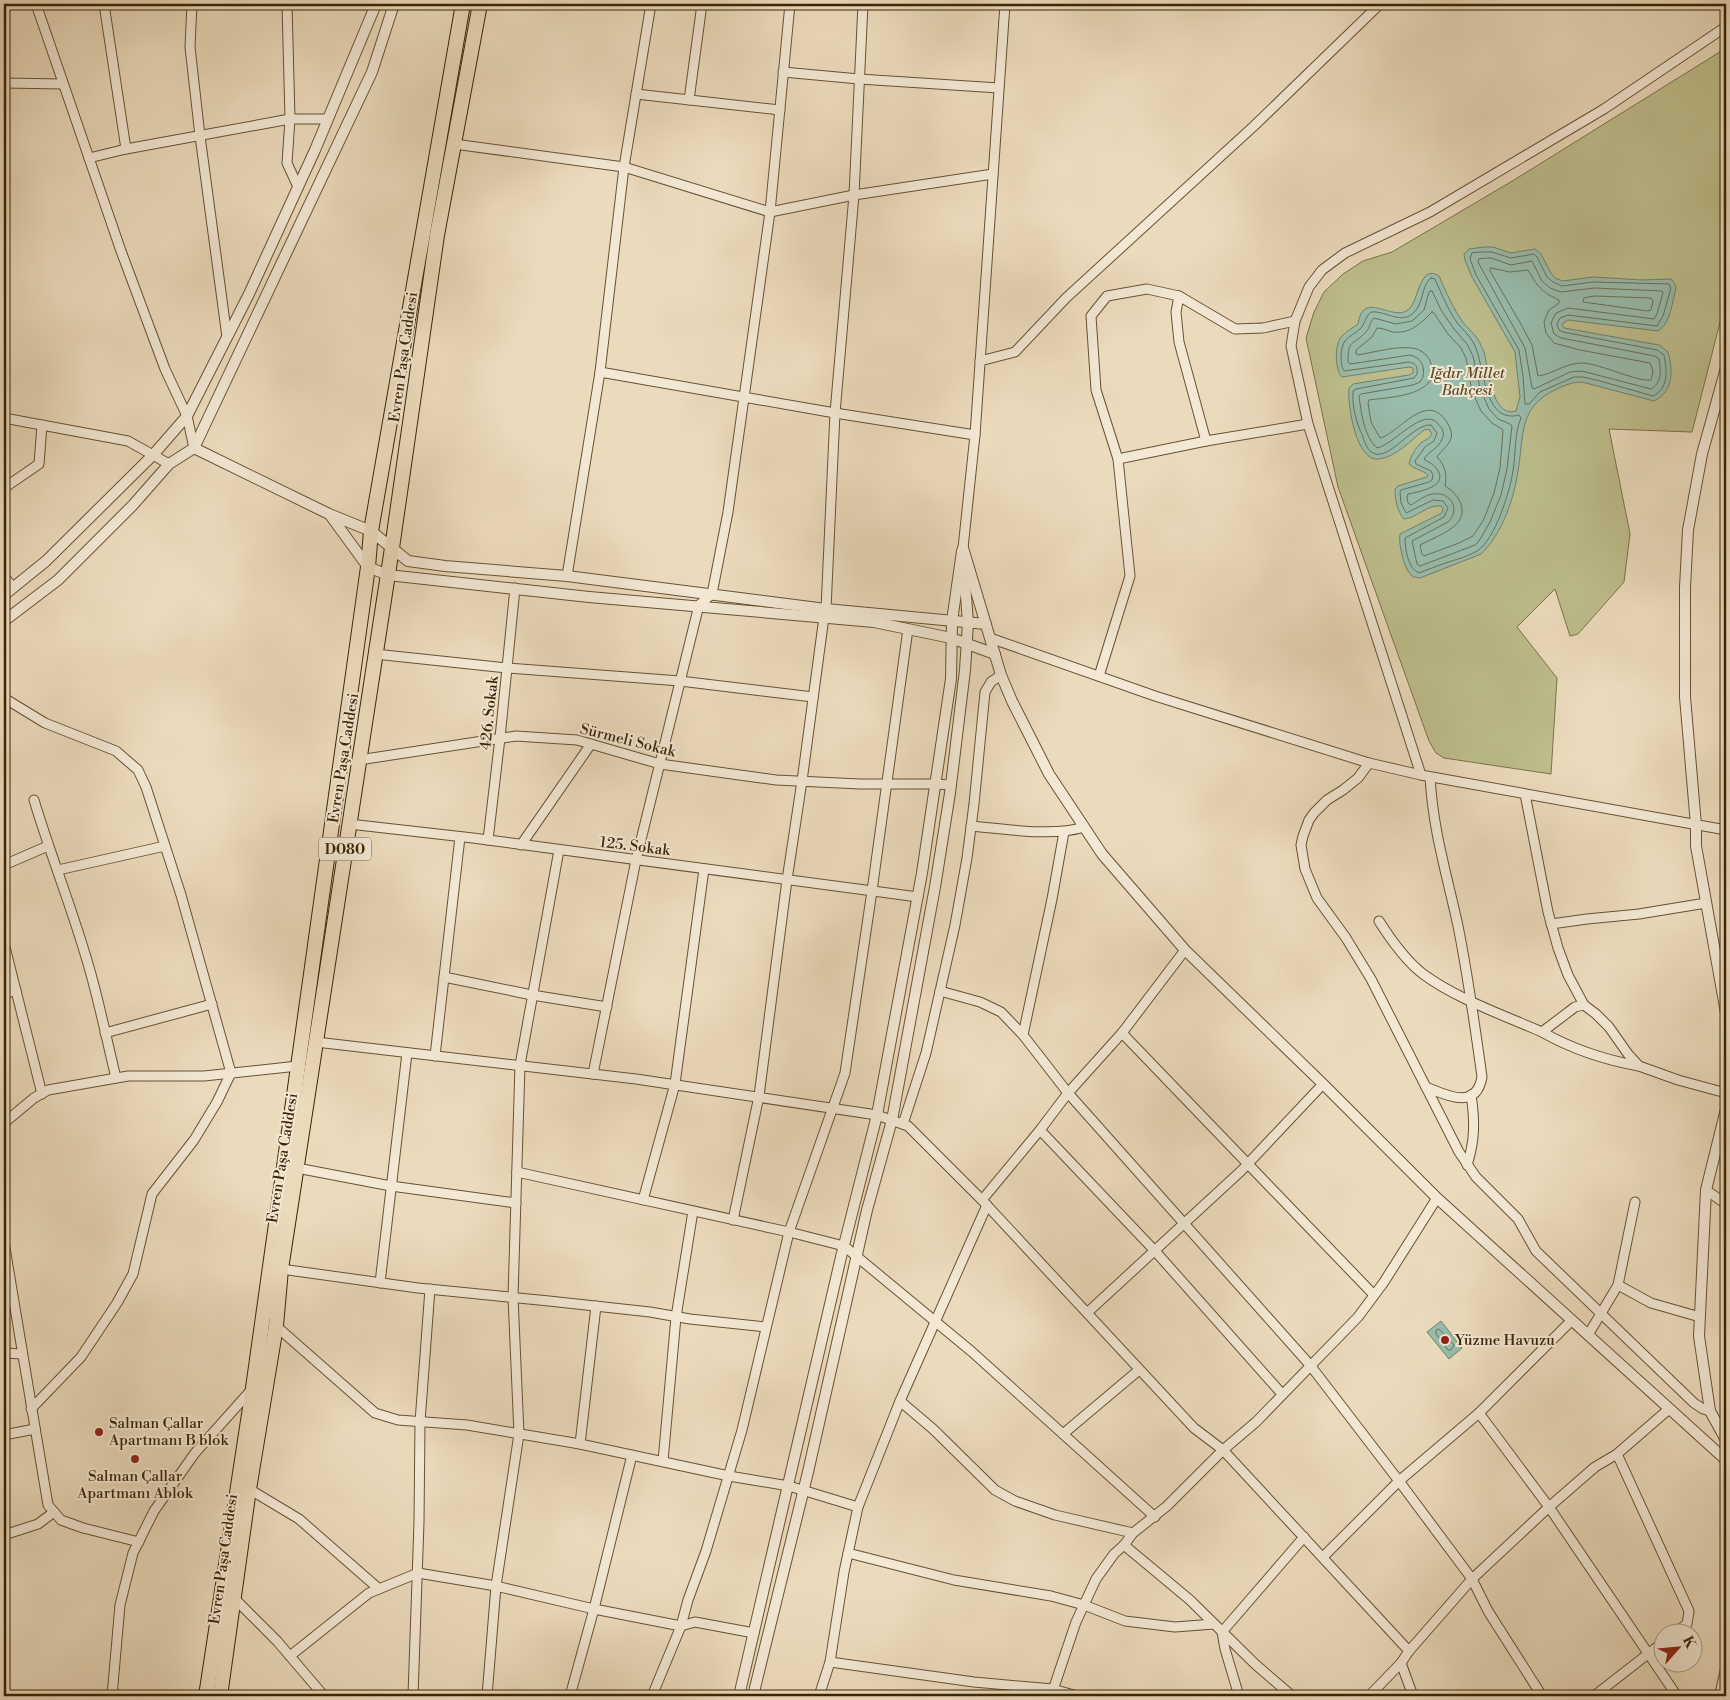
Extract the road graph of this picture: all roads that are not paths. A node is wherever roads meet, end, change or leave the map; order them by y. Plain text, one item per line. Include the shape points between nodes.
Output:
1 (36, 4) edge
2 (104, 4) edge
3 (192, 4) edge
4 (287, 4) edge
5 (376, 4) edge
6 (394, 4) edge
7 (463, 4) edge
8 (480, 4) edge
9 (651, 4) edge
10 (702, 4) edge
11 (790, 4) edge
12 (862, 4) edge
13 (1005, 4) edge
14 (1380, 4) edge
15 (1726, 29) edge
16 (784, 72) junction
17 (859, 79) junction
18 (4, 83) edge
19 (63, 84) junction
20 (999, 88) junction
21 (636, 94) junction
22 (689, 100) junction
23 (780, 110) junction
24 (290, 119) junction
25 (328, 119) junction
26 (200, 136) junction
27 (454, 144) junction
28 (126, 149) junction
29 (89, 158) junction
30 (624, 167) junction
31 (993, 174) junction
32 (298, 188) junction
33 (854, 195) junction
34 (770, 212) junction
35 (1179, 296) junction
36 (1296, 321) junction
37 (227, 337) junction
38 (980, 361) junction
39 (1726, 368) edge
40 (600, 372) junction
41 (745, 396) junction
42 (835, 413) junction
43 (186, 416) junction
44 (4, 418) edge
45 (1308, 424) junction
46 (42, 425) junction
47 (975, 435) junction
48 (1206, 441) junction
49 (194, 448) junction
50 (153, 455) junction
51 (1118, 459) junction
52 (169, 464) junction
53 (4, 488) edge
54 (329, 514) junction
55 (371, 531) junction
56 (392, 548) junction
57 (963, 548) junction
58 (368, 567) junction
59 (388, 575) junction
60 (4, 576) edge
61 (567, 576) junction
62 (13, 588) junction
63 (515, 588) junction
64 (712, 594) junction
65 (4, 595) edge
66 (699, 605) junction
67 (825, 613) junction
68 (4, 621) edge
69 (952, 621) junction
70 (968, 623) junction
71 (986, 624) junction
72 (908, 629) junction
73 (952, 638) junction
74 (990, 638) junction
75 (966, 644) junction
76 (375, 654) junction
77 (995, 654) junction
78 (508, 668) junction
79 (1001, 675) junction
80 (1099, 676) junction
81 (680, 682) junction
82 (813, 697) junction
83 (4, 698) edge
84 (500, 738) junction
85 (591, 744) junction
86 (359, 760) junction
87 (1369, 763) junction
88 (660, 764) junction
89 (1426, 776) junction
90 (802, 781) junction
91 (886, 784) junction
92 (935, 784) junction
93 (951, 785) junction
94 (1525, 794) junction
95 (34, 800) dead end
96 (349, 824) junction
97 (1696, 825) junction
98 (972, 826) junction
99 (1084, 827) junction
100 (1726, 830) edge
101 (1064, 832) junction
102 (460, 837) junction
103 (488, 840) junction
104 (521, 845) junction
105 (48, 846) junction
106 (165, 846) junction
107 (559, 850) junction
108 (636, 860) junction
109 (4, 865) edge
110 (704, 869) junction
111 (58, 870) junction
112 (786, 880) junction
113 (872, 891) junction
114 (918, 897) junction
115 (1706, 902) junction
116 (1379, 921) dead end
117 (1552, 924) junction
118 (4, 943) edge
119 (1185, 950) junction
120 (444, 977) junction
121 (16, 990) junction
122 (940, 991) junction
123 (4, 994) edge
124 (532, 995) junction
125 (1471, 1001) junction
126 (212, 1004) junction
127 (1584, 1005) junction
128 (607, 1007) junction
129 (1726, 1013) edge
130 (1542, 1032) junction
131 (105, 1033) junction
132 (1122, 1033) junction
133 (1023, 1035) junction
134 (316, 1042) junction
135 (407, 1052) junction
136 (435, 1056) junction
137 (520, 1065) junction
138 (298, 1066) junction
139 (1639, 1066) junction
140 (231, 1073) junction
141 (593, 1074) junction
142 (116, 1078) junction
143 (675, 1084) junction
144 (1323, 1084) junction
145 (1426, 1087) junction
146 (1068, 1093) junction
147 (42, 1094) junction
148 (1726, 1094) edge
149 (759, 1096) junction
150 (1470, 1096) junction
151 (833, 1108) junction
152 (1726, 1109) edge
153 (877, 1115) junction
154 (892, 1120) junction
155 (4, 1123) edge
156 (903, 1124) junction
157 (1040, 1130) junction
158 (1248, 1164) junction
159 (1467, 1165) junction
160 (296, 1168) junction
161 (517, 1172) junction
162 (391, 1186) junction
163 (1706, 1190) junction
164 (1437, 1198) junction
165 (643, 1200) junction
166 (984, 1202) junction
167 (1635, 1202) dead end
168 (516, 1203) junction
169 (1726, 1204) edge
170 (693, 1211) junction
171 (733, 1220) junction
172 (1184, 1224) junction
173 (789, 1232) junction
174 (4, 1242) edge
175 (844, 1246) junction
176 (1155, 1251) junction
177 (856, 1256) junction
178 (281, 1269) junction
179 (380, 1282) junction
180 (1618, 1285) junction
181 (430, 1289) junction
182 (1374, 1295) junction
183 (513, 1297) junction
184 (596, 1306) junction
185 (1088, 1312) junction
186 (1600, 1313) junction
187 (676, 1317) junction
188 (1700, 1317) junction
189 (1572, 1320) junction
190 (934, 1321) junction
191 (276, 1326) junction
192 (766, 1327) junction
193 (1588, 1335) junction
194 (4, 1353) edge
195 (22, 1354) junction
196 (1310, 1365) junction
197 (1139, 1370) junction
198 (253, 1388) junction
199 (1282, 1394) junction
200 (900, 1401) junction
201 (31, 1409) junction
202 (1669, 1409) junction
203 (1710, 1411) junction
204 (1479, 1413) junction
205 (420, 1422) junction
206 (35, 1429) junction
207 (519, 1434) junction
208 (1063, 1434) junction
209 (4, 1435) edge
210 (1726, 1440) edge
211 (580, 1444) junction
212 (1223, 1450) junction
213 (1617, 1454) junction
214 (632, 1455) junction
215 (1726, 1460) edge
216 (663, 1462) junction
217 (728, 1476) junction
218 (1399, 1481) junction
219 (789, 1486) junction
220 (249, 1489) junction
221 (803, 1491) junction
222 (858, 1507) junction
223 (1549, 1507) junction
224 (54, 1512) junction
225 (1155, 1517) junction
226 (1133, 1533) junction
227 (4, 1535) edge
228 (1304, 1537) junction
229 (138, 1542) junction
230 (1124, 1545) junction
231 (848, 1553) junction
232 (1323, 1558) junction
233 (418, 1573) junction
234 (1472, 1579) junction
235 (496, 1586) junction
236 (379, 1589) junction
237 (234, 1598) junction
238 (1084, 1605) junction
239 (594, 1609) junction
240 (1687, 1622) edge
241 (1214, 1624) junction
242 (681, 1626) junction
243 (1222, 1632) junction
244 (754, 1633) junction
245 (1409, 1650) junction
246 (1652, 1651) edge
247 (1648, 1654) junction
248 (290, 1656) junction
249 (830, 1662) junction
250 (1401, 1663) junction
251 (1726, 1669) edge
252 (1052, 1693) edge
253 (112, 1696) edge
254 (206, 1696) edge
255 (220, 1696) edge
256 (324, 1696) edge
257 (413, 1696) edge
258 (486, 1696) edge
259 (570, 1696) edge
260 (652, 1696) edge
261 (739, 1696) edge
262 (754, 1696) edge
263 (819, 1696) edge
264 (1077, 1696) edge
265 (1239, 1696) edge
266 (1292, 1696) edge
267 (1369, 1696) edge
268 (1414, 1696) edge
269 (1542, 1696) edge
270 (1594, 1696) edge
271 (1677, 1696) edge
272 (1720, 1696) edge

1 - 19 street
2 - 28 street
3 - 26 street via 190,47
4 - 24 street
5 - 25 street
6 - 49 street via 372,72
7 - 55 highway, Evren Paşa Caddesi / D080
8 - 27 highway, Evren Paşa Caddesi / D080
9 - 21 street
10 - 22 street
11 - 16 street
12 - 17 street
13 - 20 street
14 - 38 street via 1255,125 1066,298 1015,352
15 - 36 street via 1604,109 1430,212 1345,253 1322,270 1309,288
16 - 17 street
16 - 23 street
17 - 20 street
17 - 33 street
18 - 19 street
19 - 29 street
20 - 31 street
21 - 22 street
21 - 30 street
22 - 23 street
23 - 34 street
24 - 25 street
24 - 26 street
24 - 32 street via 287,163
25 - 32 street
26 - 28 street
26 - 37 street
27 - 30 street
27 - 56 highway, Evren Paşa Caddesi / D080 via 435,245
28 - 29 street
29 - 43 street via 161,360
30 - 34 street
30 - 40 street
31 - 33 street
31 - 38 street
32 - 37 street
33 - 34 street
33 - 42 street
34 - 41 street
35 - 36 street via 1236,329 1263,328
35 - 48 street via 1176,312 1179,342
35 - 51 street via 1147,289 1107,296 1091,316 1096,390
36 - 45 street via 1290,346
37 - 43 street
38 - 47 street
39 - 97 street via 1702,454 1688,530 1685,697
40 - 41 street
40 - 61 street
41 - 42 street
41 - 64 street
42 - 47 street
42 - 67 street
43 - 49 street
43 - 50 street
44 - 46 street
45 - 48 street
45 - 89 street
46 - 50 street via 128,441
46 - 53 street via 40,464
47 - 57 street
48 - 51 street
49 - 52 street
49 - 54 street
50 - 52 street
50 - 62 street
51 - 80 street via 1130,576
52 - 68 street via 58,580
54 - 55 street
54 - 58 street
55 - 56 street
55 - 58 highway, Evren Paşa Caddesi / D080
56 - 59 highway, Evren Paşa Caddesi / D080
56 - 61 street via 408,561
57 - 69 street
57 - 70 street
57 - 71 street
58 - 59 street
58 - 138 highway, Evren Paşa Caddesi / D080
59 - 63 street
59 - 76 highway, Evren Paşa Caddesi / D080
60 - 62 street
61 - 64 street
62 - 65 street
63 - 66 street
63 - 78 street, 426. Sokak
64 - 66 street
64 - 67 street
66 - 67 street
66 - 81 street
67 - 69 street
67 - 72 street
67 - 82 street
69 - 70 street
69 - 73 street
70 - 71 street
70 - 75 street
71 - 74 street
72 - 73 street
72 - 91 street
73 - 75 street
73 - 92 street via 951,679
74 - 77 street
74 - 80 street
75 - 77 street
75 - 93 street
76 - 78 street
76 - 86 highway, Evren Paşa Caddesi / D080
77 - 79 street
78 - 81 street
78 - 84 street, 426. Sokak
79 - 98 street via 984,692
79 - 99 street via 1049,774
80 - 87 street
81 - 82 street
81 - 88 street
82 - 90 street
83 - 106 street via 45,723 116,751 138,770
84 - 85 street, Sürmeli Sokak via 577,740
84 - 86 street, Sürmeli Sokak
84 - 103 street, 426. Sokak
85 - 88 street, Sürmeli Sokak
85 - 104 street
86 - 96 highway, Evren Paşa Caddesi / D080
87 - 89 street
87 - 145 street via 1350,785 1327,800 1309,820 1301,845 1302,857 1317,898 1371,979
88 - 90 street, Sürmeli Sokak
88 - 108 street
89 - 94 street
89 - 125 street
90 - 91 street, Sürmeli Sokak
90 - 112 street
91 - 92 street, Sürmeli Sokak
91 - 113 street
92 - 93 street, Sürmeli Sokak
92 - 114 street
93 - 154 street
94 - 97 street
94 - 117 street
95 - 105 street
96 - 102 street, 125. Sokak
96 - 134 highway, Evren Paşa Caddesi / D080
97 - 100 street
97 - 115 street via 1696,846
98 - 101 street
98 - 122 street
99 - 101 street
99 - 119 street via 1102,854
101 - 133 street
102 - 103 street, 125. Sokak
102 - 120 street
103 - 104 street, 125. Sokak
104 - 107 street, 125. Sokak
105 - 109 street
105 - 111 street
106 - 111 street
106 - 126 street
107 - 108 street, 125. Sokak
107 - 124 street
108 - 110 street, 125. Sokak
108 - 128 street
110 - 112 street, 125. Sokak
110 - 143 street
111 - 131 street via 92,978
112 - 113 street, 125. Sokak
112 - 149 street
113 - 114 street, 125. Sokak
113 - 151 street via 845,1073
114 - 153 street
115 - 117 street
115 - 129 street
116 - 125 street via 1393,944 1423,974
117 - 127 street via 1568,975
118 - 121 street
119 - 132 street
119 - 144 street
120 - 124 street
120 - 136 street
121 - 123 street
121 - 147 street
122 - 133 street via 980,1002 1001,1012
122 - 156 street via 926,1053
124 - 128 street
124 - 137 street
125 - 130 street
125 - 150 street via 1482,1077 1479,1088
126 - 131 street
126 - 140 street
127 - 130 street via 1575,1007
127 - 139 street via 1609,1027
128 - 141 street
130 - 139 street via 1586,1052
131 - 142 street
132 - 146 street
132 - 158 street
133 - 146 street
134 - 135 street
134 - 160 highway, Evren Paşa Caddesi / D080
135 - 136 street
135 - 162 street
136 - 137 street
137 - 141 street
137 - 161 street
138 - 140 street
138 - 198 highway, Evren Paşa Caddesi / D080
139 - 148 street
140 - 142 street
140 - 201 street via 194,1140 152,1194 132,1274 116,1303 81,1357
141 - 143 street
142 - 147 street via 48,1090
143 - 149 street
143 - 165 street
144 - 158 street
144 - 164 street
145 - 150 street via 1454,1099
145 - 159 street
146 - 157 street
146 - 172 street
147 - 155 street
149 - 151 street
149 - 171 street
150 - 159 street via 1474,1132
151 - 153 street
151 - 173 street
152 - 163 street
153 - 154 street
153 - 175 street
154 - 156 street
154 - 177 street
156 - 166 street
157 - 166 street
157 - 176 street
158 - 172 street
158 - 182 street
159 - 186 street via 1518,1219 1536,1251
160 - 162 street
160 - 178 highway, Evren Paşa Caddesi / D080
161 - 165 street
161 - 168 street
162 - 168 street
162 - 179 street
163 - 169 street
163 - 188 street
164 - 182 street
164 - 189 street
165 - 170 street
166 - 185 street
166 - 190 street
167 - 180 street
168 - 183 street
170 - 171 street
170 - 187 street
171 - 173 street
172 - 176 street
172 - 196 street
173 - 175 street
173 - 192 street
174 - 195 street
175 - 177 street
175 - 219 street
176 - 185 street
176 - 199 street
177 - 190 street
177 - 221 street
178 - 179 street
178 - 191 highway, Evren Paşa Caddesi / D080
179 - 181 street
180 - 186 street
180 - 188 street via 1651,1303
181 - 183 street
181 - 205 street
182 - 196 street via 1358,1317
183 - 184 street
183 - 207 street
184 - 187 street
184 - 211 street
185 - 197 street
186 - 193 street
186 - 203 street via 1698,1406
187 - 192 street
187 - 216 street
188 - 203 street via 1699,1336
189 - 193 street
189 - 204 street
190 - 200 street
190 - 208 street
191 - 205 street via 375,1413
191 - 220 highway, Evren Paşa Caddesi / D080
192 - 217 street
193 - 202 street
194 - 195 street
195 - 201 street
196 - 199 street
196 - 218 street
197 - 208 street
197 - 212 street via 1194,1428
198 - 229 street via 195,1453 154,1510
198 - 254 highway, Evren Paşa Caddesi / D080
199 - 212 street
200 - 222 street
200 - 226 street via 995,1490 1055,1515
201 - 206 street
202 - 213 street
202 - 215 street
203 - 210 street
204 - 218 street
204 - 223 street
205 - 207 street via 467,1425
205 - 233 street
206 - 209 street
206 - 224 street via 48,1505
207 - 211 street
207 - 235 street
208 - 225 street
211 - 214 street
212 - 225 street
212 - 228 street
213 - 223 street via 1594,1467
213 - 240 street via 1689,1612
214 - 216 street
214 - 239 street
216 - 217 street
217 - 219 street
217 - 242 street
218 - 232 street
218 - 234 street
219 - 221 street
219 - 244 street
220 - 236 street via 299,1519
220 - 237 highway, Evren Paşa Caddesi / D080
221 - 222 street
221 - 262 street
222 - 231 street
223 - 234 street
223 - 247 street
224 - 227 street via 38,1524
224 - 229 street via 60,1520
225 - 226 street
226 - 230 street
228 - 232 street
228 - 243 street
229 - 253 street via 120,1605
230 - 238 street via 1096,1579
230 - 241 street
231 - 238 street via 954,1580
231 - 249 street
232 - 245 street
233 - 235 street
233 - 236 street
233 - 257 street
234 - 245 street
234 - 269 street via 1488,1611
235 - 239 street
235 - 258 street
236 - 248 street via 369,1593
237 - 248 street
237 - 255 highway, Evren Paşa Caddesi / D080
238 - 241 street via 1125,1621 1175,1627
238 - 252 street
239 - 242 street
239 - 259 street
241 - 243 street
242 - 244 street via 695,1622
242 - 260 street
243 - 265 street
243 - 266 street
244 - 261 street
245 - 250 street
246 - 247 street
247 - 270 street
247 - 271 street
248 - 256 street
249 - 252 street
249 - 263 street
250 - 267 street
250 - 268 street
251 - 272 street
252 - 264 street

